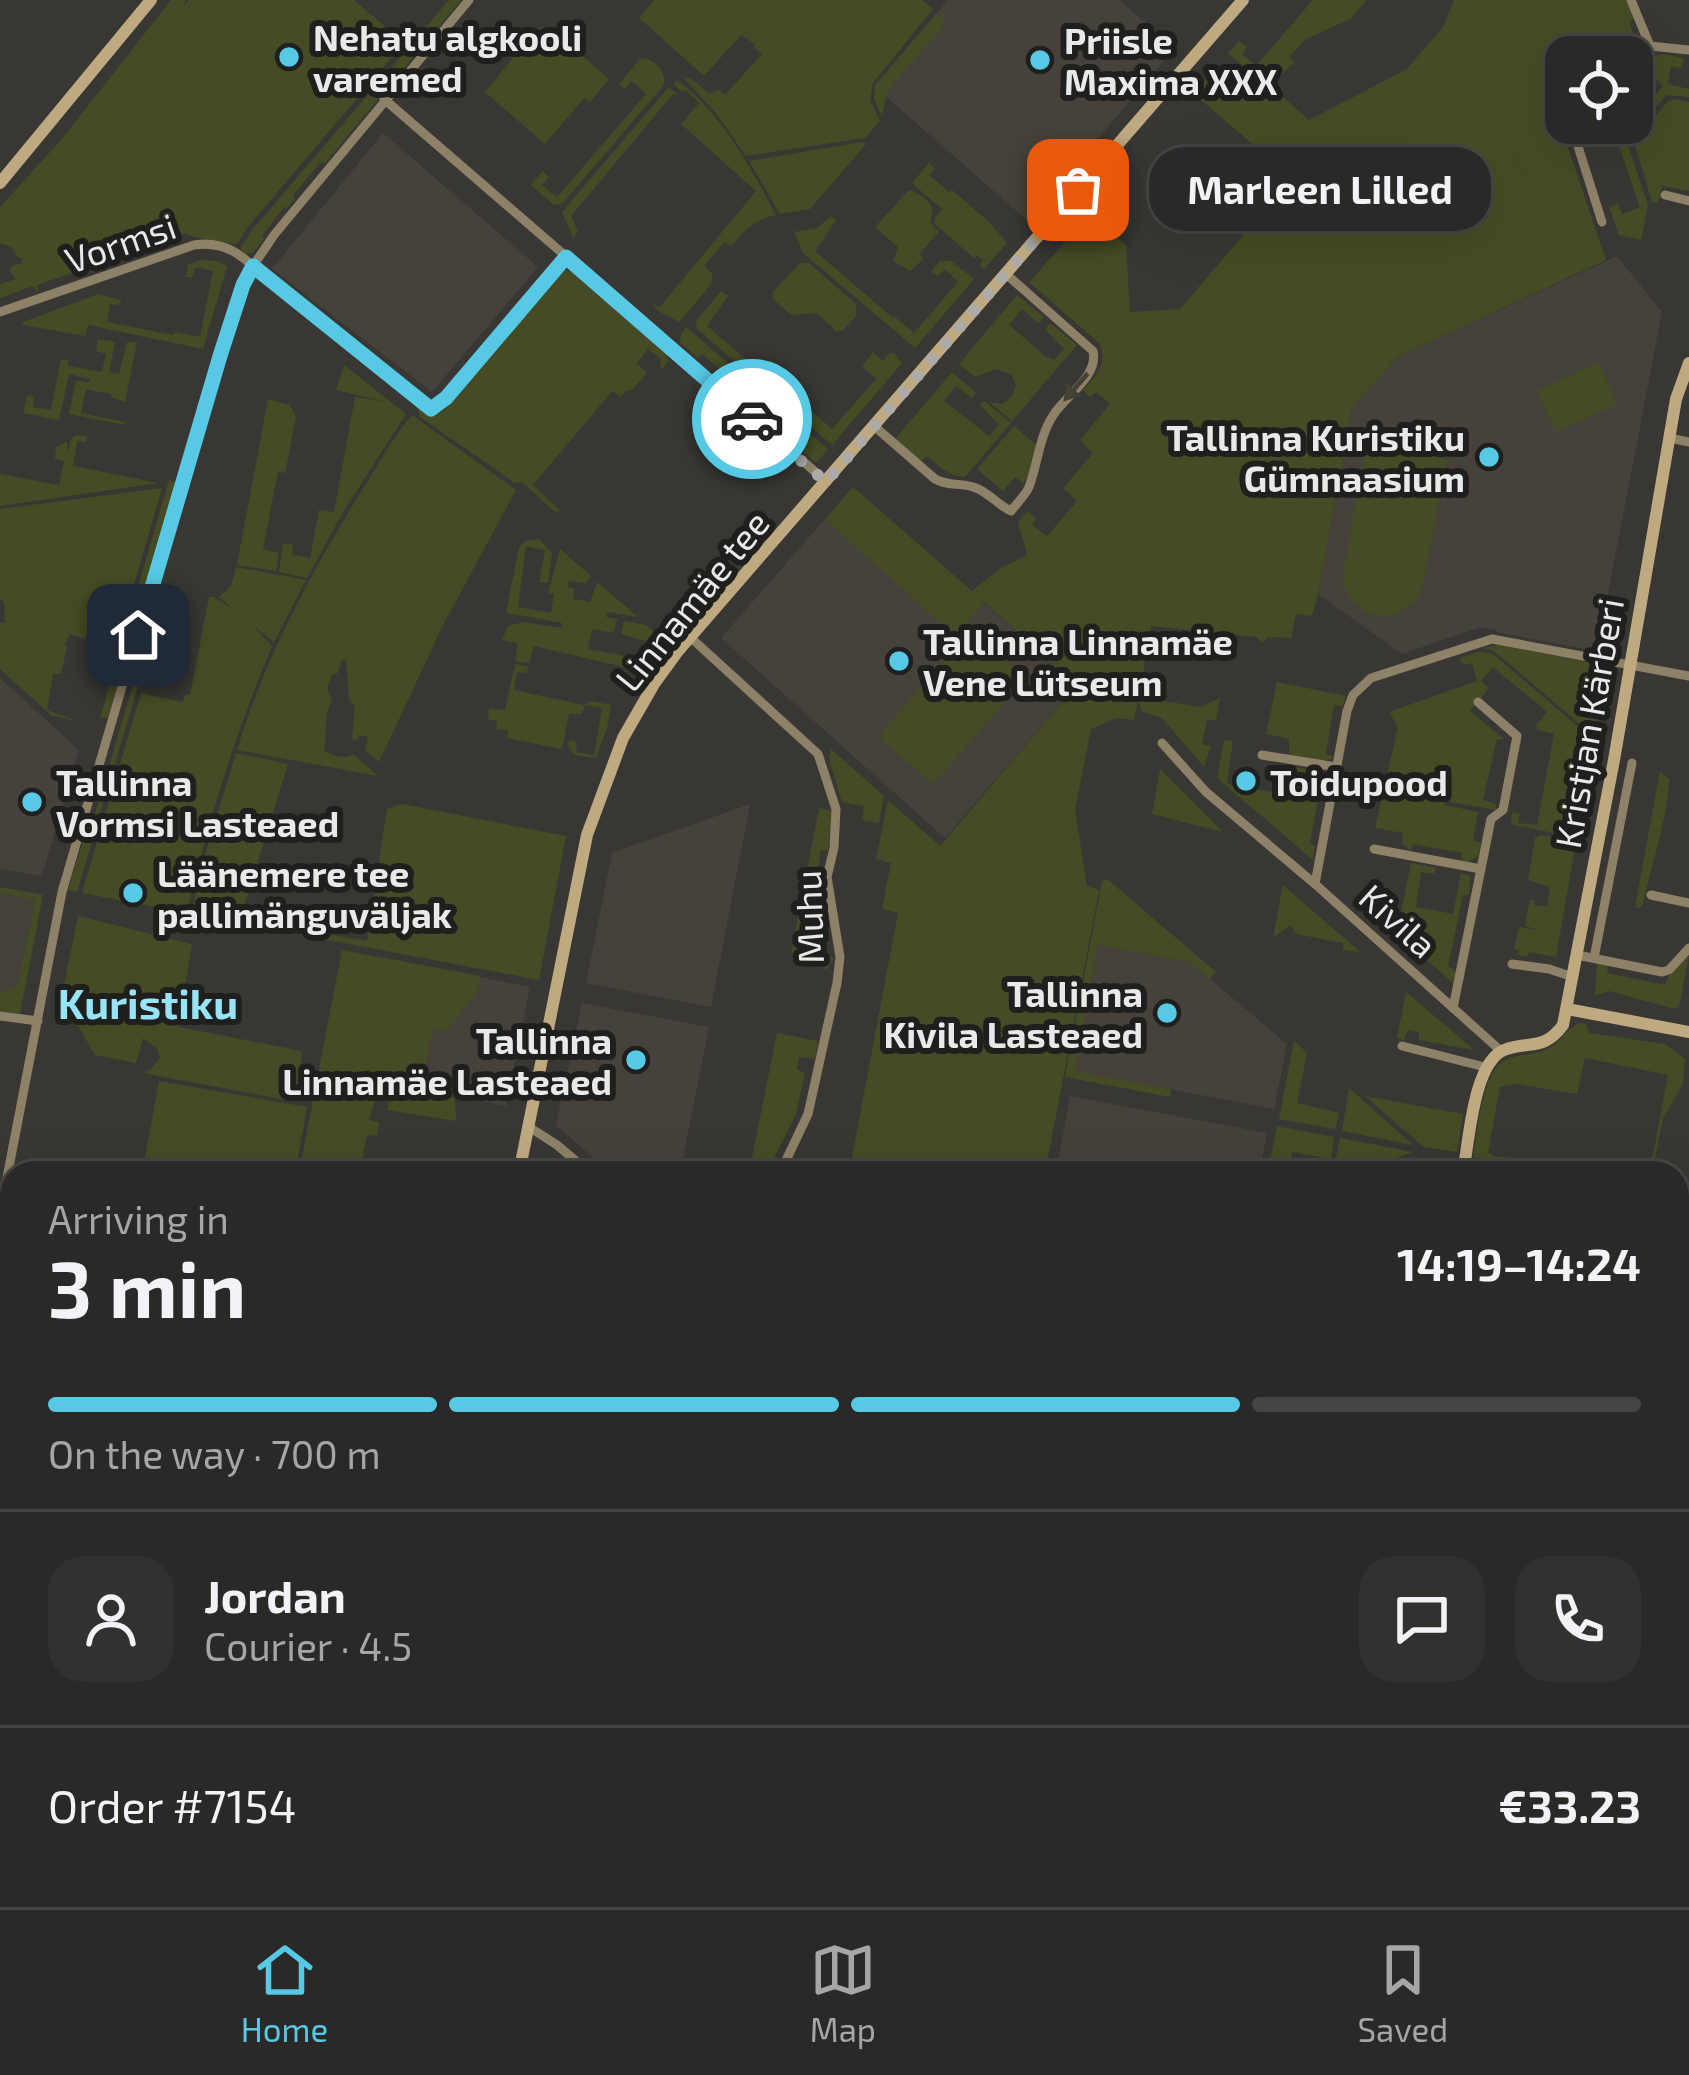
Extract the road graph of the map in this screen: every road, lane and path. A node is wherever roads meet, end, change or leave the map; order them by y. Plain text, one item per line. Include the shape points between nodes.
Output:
1 (152, 0) edge
2 (469, 0) edge
3 (1243, 0) edge
4 (1631, 0) edge
5 (1646, 36) edge
6 (1653, 46) edge
7 (1689, 50) edge
8 (385, 99) junction
9 (1577, 144) edge
10 (0, 183) edge
11 (1665, 195) dead end
12 (1689, 201) edge
13 (1601, 222) dead end
14 (566, 257) junction
15 (253, 266) junction
16 (1006, 274) junction
17 (0, 312) edge
18 (1689, 364) edge
19 (874, 426) junction
20 (1670, 438) junction
21 (1689, 442) edge
22 (826, 482) junction
23 (690, 637) junction
24 (1630, 663) junction
25 (1689, 676) edge
26 (1478, 702) dead end
27 (1162, 743) dead end
28 (1262, 755) dead end
29 (1632, 763) dead end
30 (1336, 767) junction
31 (1374, 849) dead end
32 (1481, 869) junction
33 (1315, 884) junction
34 (1651, 895) dead end
35 (1689, 904) edge
36 (1689, 948) edge
37 (1577, 955) junction
38 (1594, 958) junction
39 (1512, 964) dead end
40 (1573, 977) junction
41 (1453, 1008) junction
42 (1567, 1009) junction
43 (0, 1016) edge
44 (38, 1021) junction
45 (1689, 1032) edge
46 (1402, 1046) dead end
47 (1502, 1051) junction
48 (1485, 1067) junction
49 (529, 1127) junction
50 (10, 1161) edge
51 (522, 1161) edge
52 (576, 1161) edge
53 (786, 1161) edge
54 (1465, 1161) edge

1 - 10 street
2 - 8 street
3 - 16 street, Linnamäe tee
4 - 5 street
6 - 7 street
8 - 14 street
8 - 15 street
9 - 13 street
11 - 12 street
14 - 15 street, Vormsi via 431,409
14 - 22 street
15 - 17 street, Vormsi via 222,244 194,244
15 - 44 street via 62,892
16 - 19 street, Linnamäe tee
16 -> 19 street via 1095,359 1046,427 1028,491 1011,511 980,489 935,479
18 - 20 street, Kristjan Kärberi
19 - 22 street, Linnamäe tee
20 - 21 street
20 - 24 street, Kristjan Kärberi
22 - 23 street, Linnamäe tee
23 - 49 street, Linnamäe tee via 623,738 587,835
23 - 53 street, Muhu via 818,754 836,809 827,878 841,957 808,1114
24 - 25 street
24 - 30 street via 1492,639 1371,678 1351,699
24 - 37 street, Kristjan Kärberi
26 - 32 street via 1517,736
27 - 33 street, Kivila via 1206,792
28 - 30 street
29 - 38 street
30 - 33 street
31 - 32 street
32 - 41 street
33 - 41 street, Kivila
34 - 35 street
36 - 38 street via 1662,972
37 - 38 street
37 - 40 street, Kristjan Kärberi
39 - 40 street
40 - 42 street, Kristjan Kärberi
41 - 47 street, Kivila
42 - 45 street
42 - 47 street via 1548,1041
43 - 44 street
44 - 50 street
46 - 48 street
47 - 48 street
48 - 54 street
49 - 51 street, Linnamäe tee
49 - 52 street

